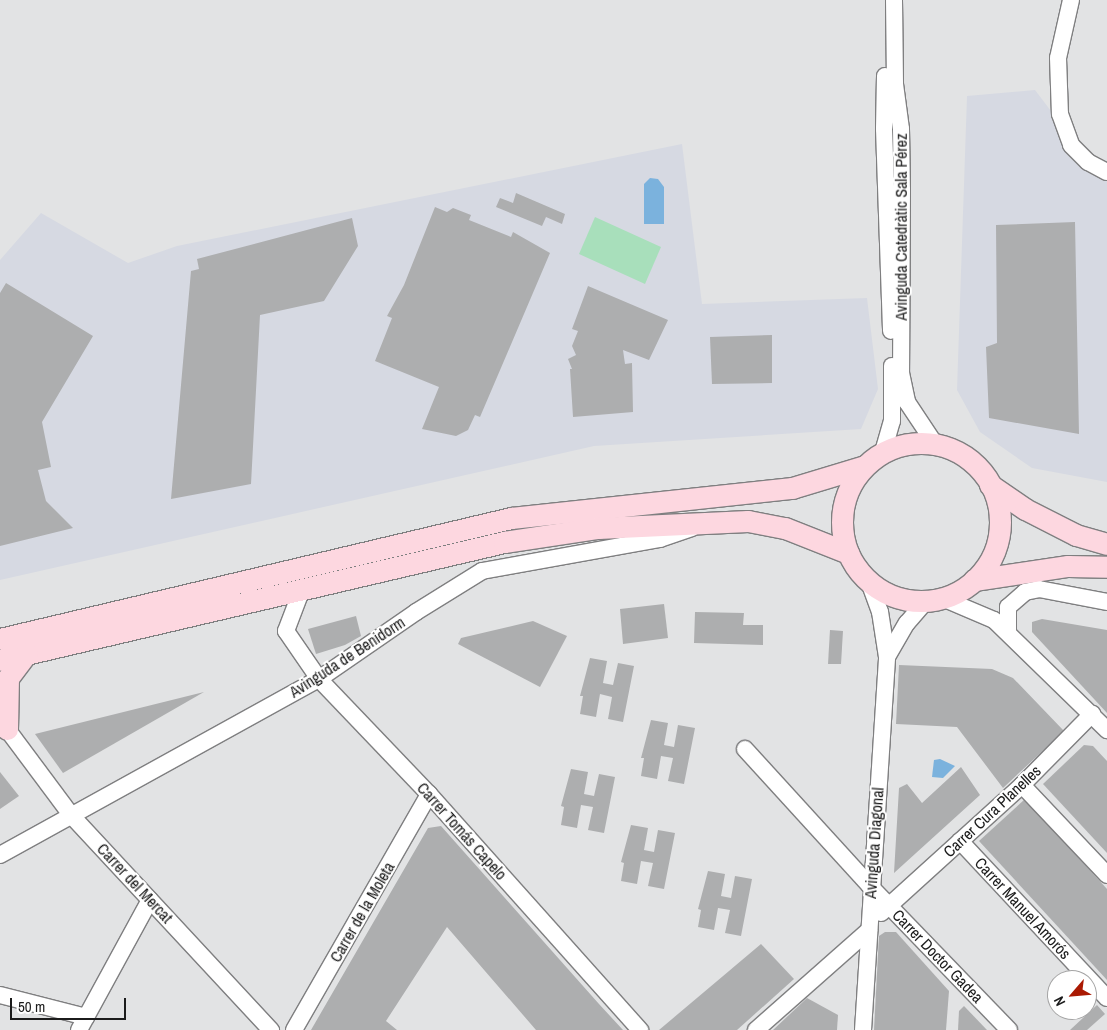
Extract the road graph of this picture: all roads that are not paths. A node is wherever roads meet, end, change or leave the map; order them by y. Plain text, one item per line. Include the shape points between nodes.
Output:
1 (884, 0) edge
2 (894, 0) edge
3 (1071, 0) edge
4 (1107, 172) edge
5 (934, 444) junction
6 (883, 452) junction
7 (865, 466) junction
8 (990, 485) junction
9 (715, 520) junction
10 (1107, 544) edge
11 (848, 553) junction
12 (1107, 567) edge
13 (974, 580) junction
14 (869, 582) junction
15 (302, 589) junction
16 (934, 600) junction
17 (1107, 602) edge
18 (1008, 631) junction
19 (0, 639) edge
20 (27, 654) junction
21 (887, 657) junction
22 (0, 660) edge
23 (320, 679) junction
24 (1092, 714) junction
25 (3, 724) edge
26 (1107, 730) edge
27 (745, 749) dead end
28 (1022, 785) junction
29 (429, 794) junction
30 (71, 815) junction
31 (960, 841) junction
32 (0, 855) edge
33 (1107, 874) edge
34 (870, 886) junction
35 (150, 900) junction
36 (890, 906) junction
37 (869, 924) junction
38 (0, 995) edge
39 (1107, 998) edge
40 (82, 1023) edge
41 (272, 1030) edge
42 (294, 1030) edge
43 (640, 1030) edge
44 (756, 1030) edge
45 (863, 1030) edge
46 (1009, 1030) edge

1 - 6 street, Avinguda Catedràtic Sala Pérez via 892,421
2 - 5 street, Avinguda Catedràtic Sala Pérez via 895,84 901,128 901,373 907,402
3 - 4 street via 1058,58 1060,114 1071,145 1088,162
5 - 6 main road via 917,443
5 - 8 main road via 967,458
6 - 7 main road
7 - 11 main road via 854,480 844,507 843,535
7 - 19 main road via 792,488 511,518
8 - 10 main road via 1076,535
8 - 13 main road via 996,501 998,535 986,567
9 - 11 main road via 776,526
9 - 15 main road via 598,528 504,542
9 - 23 street, Avinguda de Benidorm via 660,539 482,571
11 - 14 main road
12 - 13 main road via 1068,566
13 - 16 main road
14 - 16 main road via 896,597
14 - 21 street, Avinguda Diagonal via 880,612
15 - 20 main road
15 - 23 street, Carrer Tomás Capelo via 286,631
16 - 18 street via 978,612
16 - 21 street, Avinguda Diagonal via 907,623
17 - 18 street via 1039,589 1025,592 1008,607
18 - 24 street
20 - 22 main road
20 - 25 main road via 8,678
21 - 34 street, Avinguda Diagonal
23 - 29 street, Carrer Tomás Capelo
23 - 30 street, Avinguda de Benidorm
24 - 26 street
24 - 28 street, Carrer Cura Planelles
25 - 30 street, Carrer del Mercat
27 - 34 street, Carrer Doctor Gadea
28 - 31 street, Carrer Cura Planelles
28 - 33 street
29 - 42 street, Carrer de la Moleta
29 - 43 street, Carrer Tomás Capelo
30 - 32 street, Avinguda de Benidorm
30 - 35 street, Carrer del Mercat
31 - 36 street, Carrer Cura Planelles
31 - 39 street, Carrer Manuel Amorós
34 - 36 street, Carrer Doctor Gadea
34 - 37 street, Avinguda Diagonal
35 - 40 street
35 - 41 street, Carrer del Mercat
36 - 37 street, Carrer Cura Planelles
36 - 46 street, Carrer Doctor Gadea
37 - 44 street, Carrer Cura Planelles
37 - 45 street, Avinguda Diagonal
38 - 40 street

